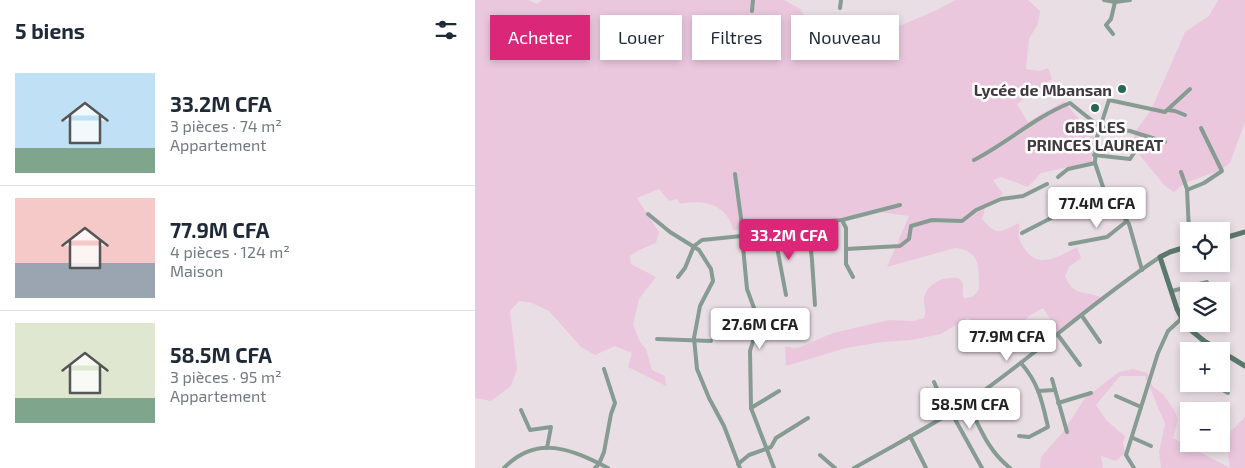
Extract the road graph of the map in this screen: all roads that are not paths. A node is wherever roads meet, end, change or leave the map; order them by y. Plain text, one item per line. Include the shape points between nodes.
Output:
1 (753, 0) edge
2 (841, 0) edge
3 (1104, 0) edge
4 (1130, 0) edge
5 (1114, 1) edge
6 (840, 8) dead end
7 (751, 11) dead end
8 (1113, 34) dead end
9 (1190, 89) dead end
10 (1168, 110) junction
11 (1185, 115) dead end
12 (1099, 127) junction
13 (1201, 128) dead end
14 (1165, 142) dead end
15 (1134, 153) dead end
16 (1094, 155) junction
17 (974, 160) dead end
18 (1095, 163) junction
19 (1181, 172) dead end
20 (735, 174) dead end
21 (1058, 177) dead end
22 (1047, 184) dead end
23 (1187, 190) junction
24 (1064, 193) dead end
25 (1108, 196) junction
26 (900, 205) dead end
27 (1079, 206) junction
28 (648, 214) dead end
29 (842, 220) junction
30 (1127, 221) junction
31 (1189, 222) edge
32 (808, 223) junction
33 (773, 231) junction
34 (1245, 232) edge
35 (1022, 233) dead end
36 (742, 236) junction
37 (1230, 236) edge
38 (1070, 244) dead end
39 (695, 246) junction
40 (846, 249) junction
41 (1180, 249) edge
42 (1160, 257) junction
43 (1141, 270) junction
44 (678, 277) dead end
45 (853, 277) dead end
46 (1180, 290) edge
47 (1173, 292) junction
48 (786, 295) dead end
49 (815, 304) dead end
50 (1180, 315) edge
51 (1081, 316) junction
52 (1180, 319) edge
53 (1192, 332) edge
54 (1058, 334) junction
55 (657, 339) dead end
56 (711, 341) dead end
57 (694, 342) junction
58 (1100, 342) dead end
59 (1208, 342) edge
60 (1230, 356) edge
61 (1021, 364) junction
62 (1080, 365) dead end
63 (1245, 366) edge
64 (604, 369) dead end
65 (1051, 379) dead end
66 (934, 382) dead end
67 (1055, 390) junction
68 (779, 391) dead end
69 (1038, 391) junction
70 (1091, 393) dead end
71 (1116, 396) dead end
72 (967, 402) junction
73 (1058, 403) junction
74 (1141, 407) junction
75 (751, 408) junction
76 (521, 410) dead end
77 (949, 413) junction
78 (808, 418) dead end
79 (1067, 432) dead end
80 (909, 436) junction
81 (1019, 436) dead end
82 (1133, 438) junction
83 (1151, 446) dead end
84 (547, 448) junction
85 (766, 449) junction
86 (820, 455) dead end
87 (599, 464) junction
88 (739, 466) edge
89 (504, 468) edge
90 (595, 468) edge
91 (608, 468) edge
92 (774, 468) edge
93 (835, 468) edge
94 (854, 468) edge
95 (926, 468) edge
96 (982, 468) edge
97 (1010, 468) edge
98 (1133, 468) edge

1 - 7 street
2 - 6 street
3 - 5 street
4 - 5 street
5 - 8 street via 1111,19 1106,25
9 - 10 street
10 - 11 street
10 - 12 street via 1162,112 1109,100
12 - 14 street via 1130,131
12 - 16 street
12 - 17 street via 1070,103
13 - 23 street via 1222,170
15 - 16 street via 1129,159
16 - 18 street
18 - 21 street via 1068,168
18 - 25 street
19 - 23 street
20 - 36 street
22 - 40 street via 1023,196 1001,199 976,210 962,221 932,220 911,226 909,240 900,246
23 - 31 street
24 - 27 street via 1071,195
25 - 27 street
25 - 30 street
26 - 29 street
27 - 35 street
28 - 39 street
29 - 32 street
29 - 40 street via 846,228
30 - 38 street via 1107,237
30 - 43 street
32 - 33 street
32 - 49 street
33 - 36 street
33 - 48 street
34 - 37 street
36 - 39 street via 702,240
36 - 75 street via 747,290 757,328 750,351
39 - 44 street
39 - 57 street via 709,264 713,280 699,306
40 - 45 street via 846,264
41 - 42 street
42 - 43 street
42 - 47 street
43 - 51 street
46 - 47 street
47 - 50 street
51 - 54 street
51 - 58 street
52 - 74 street via 1168,331 1158,353
53 - 59 street
54 - 61 street
54 - 62 street
55 - 57 street
56 - 57 street
57 - 88 street via 697,369
60 - 63 street
61 - 69 street via 1033,378
61 - 72 street
64 - 87 street via 615,403
65 - 67 street
66 - 77 street
67 - 69 street
67 - 73 street
68 - 75 street
69 - 81 street via 1048,427 1029,437
70 - 73 street
71 - 74 street
72 - 77 street
72 - 97 street via 990,447
73 - 79 street
74 - 82 street
75 - 85 street
76 - 84 street via 530,430 551,426
77 - 80 street
77 - 96 street
78 - 85 street via 776,438
80 - 94 street
80 - 95 street
82 - 83 street
82 - 98 street via 1126,455
84 - 87 street via 570,452
84 - 89 street via 527,451
85 - 88 street via 749,455
85 - 92 street
86 - 93 street
87 - 90 street
87 - 91 street

